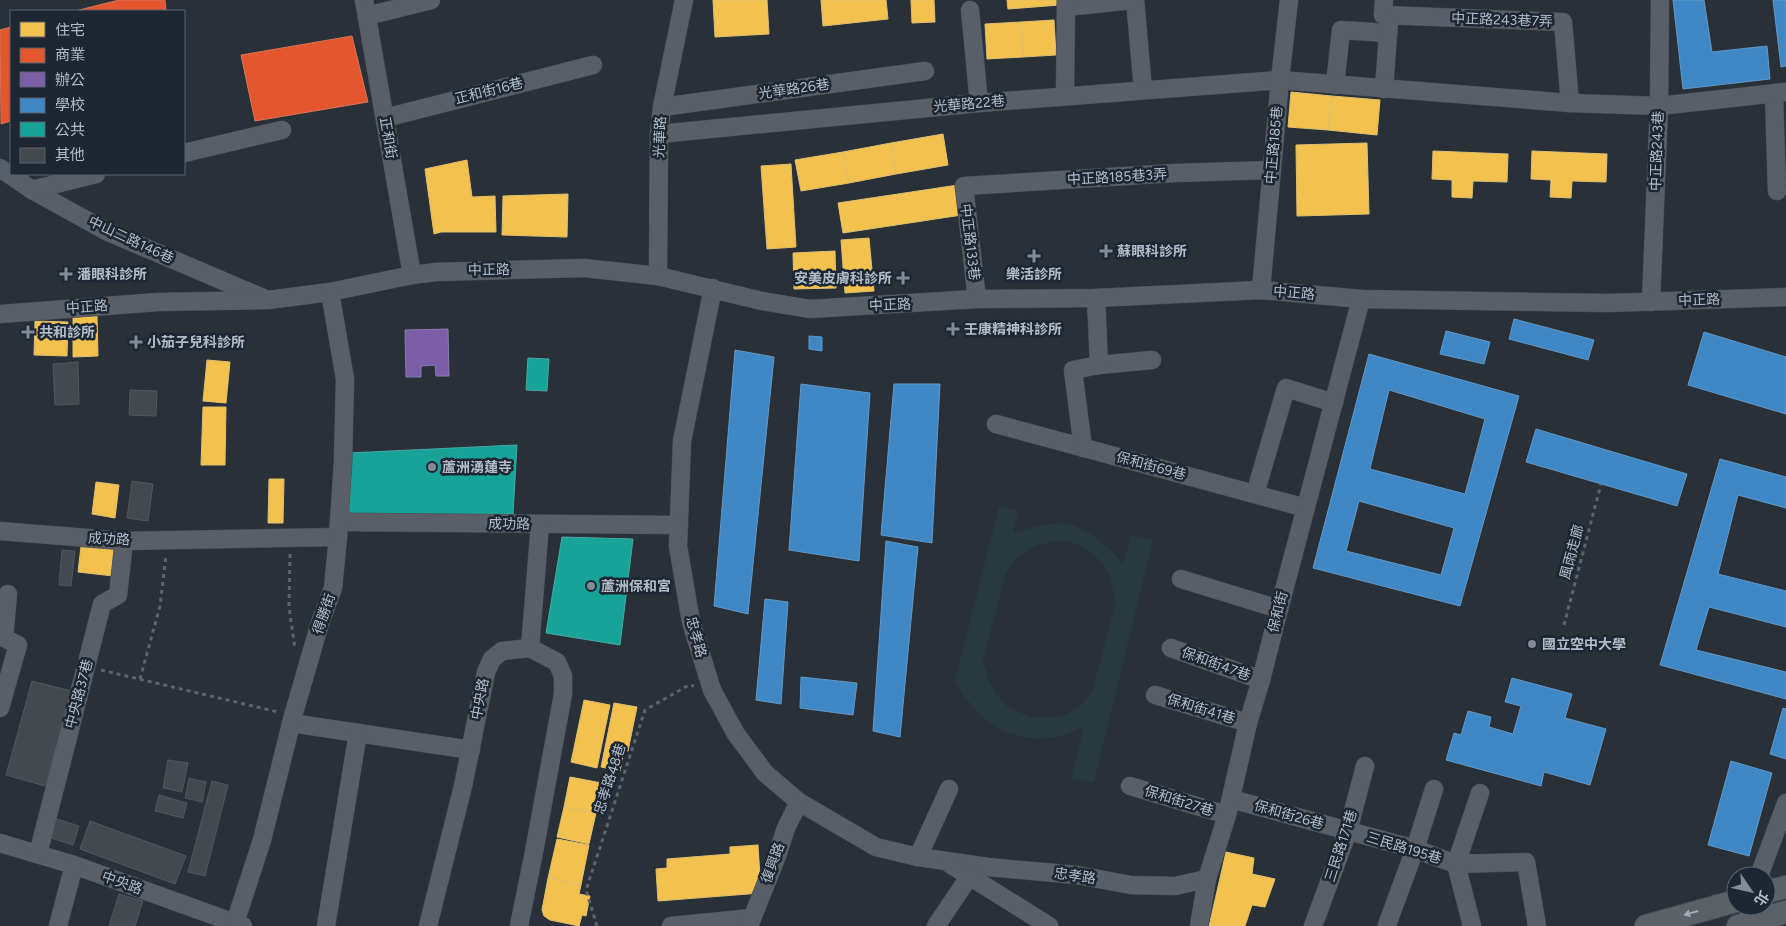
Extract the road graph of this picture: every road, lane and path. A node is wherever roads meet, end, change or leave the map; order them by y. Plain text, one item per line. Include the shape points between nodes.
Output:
1 (431, 0) edge
2 (684, 0) edge
3 (1134, 0) edge
4 (1289, 0) edge
5 (1660, 0) edge
6 (1066, 3) edge
7 (365, 8) edge
8 (970, 10) dead end
9 (1386, 16) edge
10 (593, 65) dead end
11 (925, 71) dead end
12 (1280, 80) junction
13 (1335, 85) junction
14 (1384, 89) junction
15 (1143, 90) junction
16 (1780, 92) edge
17 (1065, 96) junction
18 (979, 102) junction
19 (1570, 103) junction
20 (1659, 106) junction
21 (662, 107) junction
22 (385, 118) junction
23 (282, 130) dead end
24 (659, 134) junction
25 (185, 153) edge
26 (1272, 170) junction
27 (10, 175) edge
28 (92, 175) edge
29 (964, 186) joint
30 (32, 190) junction
31 (1776, 191) dead end
32 (412, 275) junction
33 (658, 276) junction
34 (713, 288) junction
35 (1261, 290) junction
36 (330, 292) junction
37 (1786, 297) edge
38 (1096, 298) junction
39 (977, 299) junction
40 (1361, 299) junction
41 (268, 300) junction
42 (1651, 302) junction
43 (0, 314) edge
44 (1152, 360) dead end
45 (1099, 365) junction
46 (1334, 402) junction
47 (996, 424) dead end
48 (1083, 448) junction
49 (1601, 484) dead end
50 (1256, 494) junction
51 (1306, 508) junction
52 (540, 524) junction
53 (679, 525) junction
54 (339, 529) junction
55 (0, 531) edge
56 (290, 538) junction
57 (167, 540) junction
58 (124, 541) junction
59 (1181, 579) dead end
60 (8, 594) dead end
61 (1278, 609) junction
62 (1564, 625) dead end
63 (530, 648) junction
64 (1171, 648) dead end
65 (295, 651) dead end
66 (86, 667) junction
67 (140, 679) junction
68 (1261, 680) junction
69 (712, 690) junction
70 (1155, 696) dead end
71 (0, 708) edge
72 (292, 719) junction
73 (1248, 723) junction
74 (358, 733) junction
75 (470, 750) junction
76 (1365, 766) dead end
77 (1130, 786) dead end
78 (949, 789) dead end
79 (1434, 789) dead end
80 (1480, 793) dead end
81 (799, 802) junction
82 (1786, 803) edge
83 (1229, 807) junction
84 (1348, 831) junction
85 (0, 843) edge
86 (1415, 849) junction
87 (38, 854) junction
88 (918, 856) junction
89 (942, 859) junction
90 (1456, 864) junction
91 (74, 865) junction
92 (1764, 866) edge
93 (969, 876) junction
94 (1207, 879) junction
95 (1726, 903) edge
96 (1786, 912) edge
97 (750, 922) edge
98 (237, 925) edge
99 (1387, 925) edge
100 (58, 926) edge
101 (326, 926) edge
102 (428, 926) edge
103 (518, 926) edge
104 (597, 926) edge
105 (671, 926) edge
106 (936, 926) edge
107 (1049, 926) edge
108 (1199, 926) edge
109 (1313, 926) edge
110 (1472, 926) edge
111 (1537, 926) edge
112 (1646, 926) edge
113 (1738, 926) edge

1 - 7 street
2 - 21 street, 光華路
3 - 6 street
3 - 15 street
4 - 12 street, 中正路185巷
5 - 20 street, 中正路243巷
6 - 17 street
7 - 22 street, 正和街
8 - 18 street
9 - 13 street via 1341,30
9 - 14 street
9 - 19 street, 中正路243巷7弄 via 1563,22
10 - 22 street, 正和街16巷
11 - 21 street, 光華路26巷
12 - 13 street
12 - 15 street, 光華路22巷
12 - 26 street, 中正路185巷
13 - 14 street
14 - 19 street
15 - 17 street, 光華路22巷
16 - 20 street
16 - 31 street
17 - 18 street, 光華路22巷
18 - 24 street, 光華路22巷
19 - 20 street
20 - 42 street, 中正路243巷
21 - 24 street, 光華路
22 - 32 street, 正和街
23 - 25 street
24 - 33 street, 光華路
26 - 29 street, 中正路185巷3弄
26 - 35 street, 中正路185巷
27 - 30 street, 中山二路146巷
28 - 30 street
29 - 39 street, 中正路133巷
30 - 41 street, 中山二路146巷 via 106,231
32 - 33 street, 中正路 via 584,268
32 - 36 street, 中正路
33 - 34 street, 中正路
34 - 39 street, 中正路 via 810,309
34 - 53 street, 忠孝路 via 682,441
35 - 38 street, 中正路
35 - 40 street, 中正路
36 - 41 street, 中正路
36 - 54 street, 得勝街 via 345,379
37 - 42 street, 中正路
38 - 39 street, 中正路
38 - 45 street
40 - 42 street, 中正路
40 - 46 street, 保和街
41 - 43 street, 中正路 via 158,302
44 - 45 street
45 - 48 street via 1073,370
46 - 50 street via 1286,388
46 - 51 street, 保和街
47 - 48 street, 保和街69巷
48 - 50 street, 保和街69巷
49 - 62 path, 風雨走廊
50 - 51 street, 保和街69巷
51 - 61 street, 保和街
52 - 53 street, 成功路
52 - 54 street, 成功路
52 - 63 street
53 - 69 street, 忠孝路 via 678,546 691,622
54 - 56 street, 成功路
54 - 72 street, 得勝街 via 333,588
55 - 58 street, 成功路
56 - 57 street, 成功路
56 - 65 path via 289,607
57 - 58 street, 成功路
57 - 67 path via 160,606
58 - 66 street, 中央路37巷 via 118,596 102,604
59 - 61 street
60 - 71 street via 4,638 18,645
61 - 68 street, 保和街
63 - 75 street, 中央路 via 502,651 492,659 486,672
63 - 103 street via 556,662 563,676 563,694
64 - 68 street, 保和街47巷
66 - 67 path
66 - 87 street, 中央路37巷
67 - 72 path
68 - 73 street, 保和街
69 - 81 street, 忠孝路 via 736,734 765,773
69 - 104 path, 忠孝路48巷 via 689,685 645,710 586,890
70 - 73 street, 保和街41巷
72 - 74 street
72 - 98 street, 得勝街
73 - 83 street, 保和街
74 - 75 street
74 - 101 street
75 - 102 street, 中央路
76 - 84 street, 三民路171巷
77 - 83 street, 保和街27巷
78 - 88 street
79 - 86 street
80 - 90 street
81 - 88 street, 忠孝路 via 876,847
81 - 97 street, 復興路
82 - 92 street
83 - 84 street, 保和街26巷
83 - 94 street, 保和街
84 - 86 street, 三民路195巷
84 - 109 street, 三民路171巷
85 - 87 street, 中央路
86 - 90 street, 三民路195巷
86 - 99 street
87 - 91 street, 中央路
88 - 89 street, 忠孝路
89 - 93 street, 忠孝路
89 - 94 street, 忠孝路 via 988,867 1077,875 1131,885 1175,886
90 - 110 street, 三民路195巷
90 - 111 street via 1526,862
91 - 98 street, 中央路
91 - 100 street
93 - 106 street
93 - 107 street, 忠孝路
94 - 108 street, 保和街
95 -> 112 main road
96 - 113 main road
97 - 105 street

